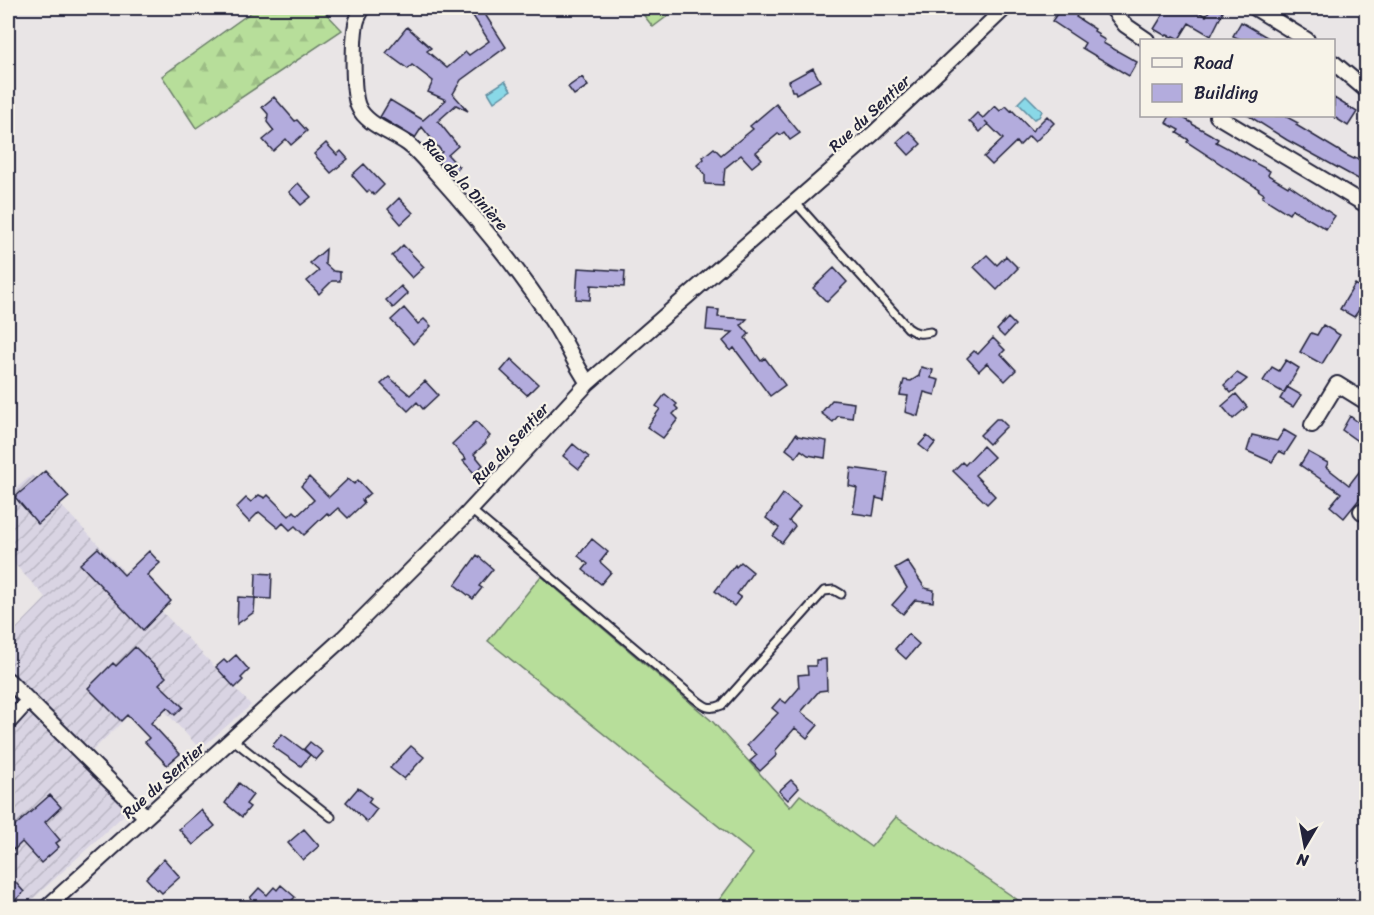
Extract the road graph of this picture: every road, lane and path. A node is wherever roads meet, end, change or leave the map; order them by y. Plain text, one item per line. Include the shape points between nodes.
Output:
1 (363, 8) edge
2 (1005, 8) edge
3 (1113, 8) edge
4 (1255, 8) edge
5 (1146, 39) edge
6 (1305, 39) edge
7 (1335, 64) edge
8 (1366, 90) edge
9 (1218, 117) edge
10 (795, 202) junction
11 (1366, 205) edge
12 (930, 333) dead end
13 (588, 383) junction
14 (1366, 402) edge
15 (1312, 425) dead end
16 (471, 510) junction
17 (841, 594) dead end
18 (8, 680) edge
19 (28, 701) junction
20 (8, 723) edge
21 (232, 739) junction
22 (146, 817) junction
23 (331, 817) dead end
24 (46, 908) edge

1 - 13 street, Rue de la Dinière via 354,38 355,93 361,111 421,155 485,228 556,326
2 - 10 street, Rue du Sentier
3 - 5 street via 1125,25
4 - 6 street
7 - 8 street
9 - 11 street
10 - 12 lane via 908,328 914,333
10 - 13 street, Rue du Sentier
13 - 16 street, Rue du Sentier
14 - 15 street via 1337,384
16 - 17 lane via 705,707 714,709 722,705 824,591
16 - 21 street, Rue du Sentier via 330,650
18 - 19 street
19 - 20 street
19 - 22 street
21 - 22 street, Rue du Sentier
21 - 23 lane
22 - 24 street, Rue du Sentier

